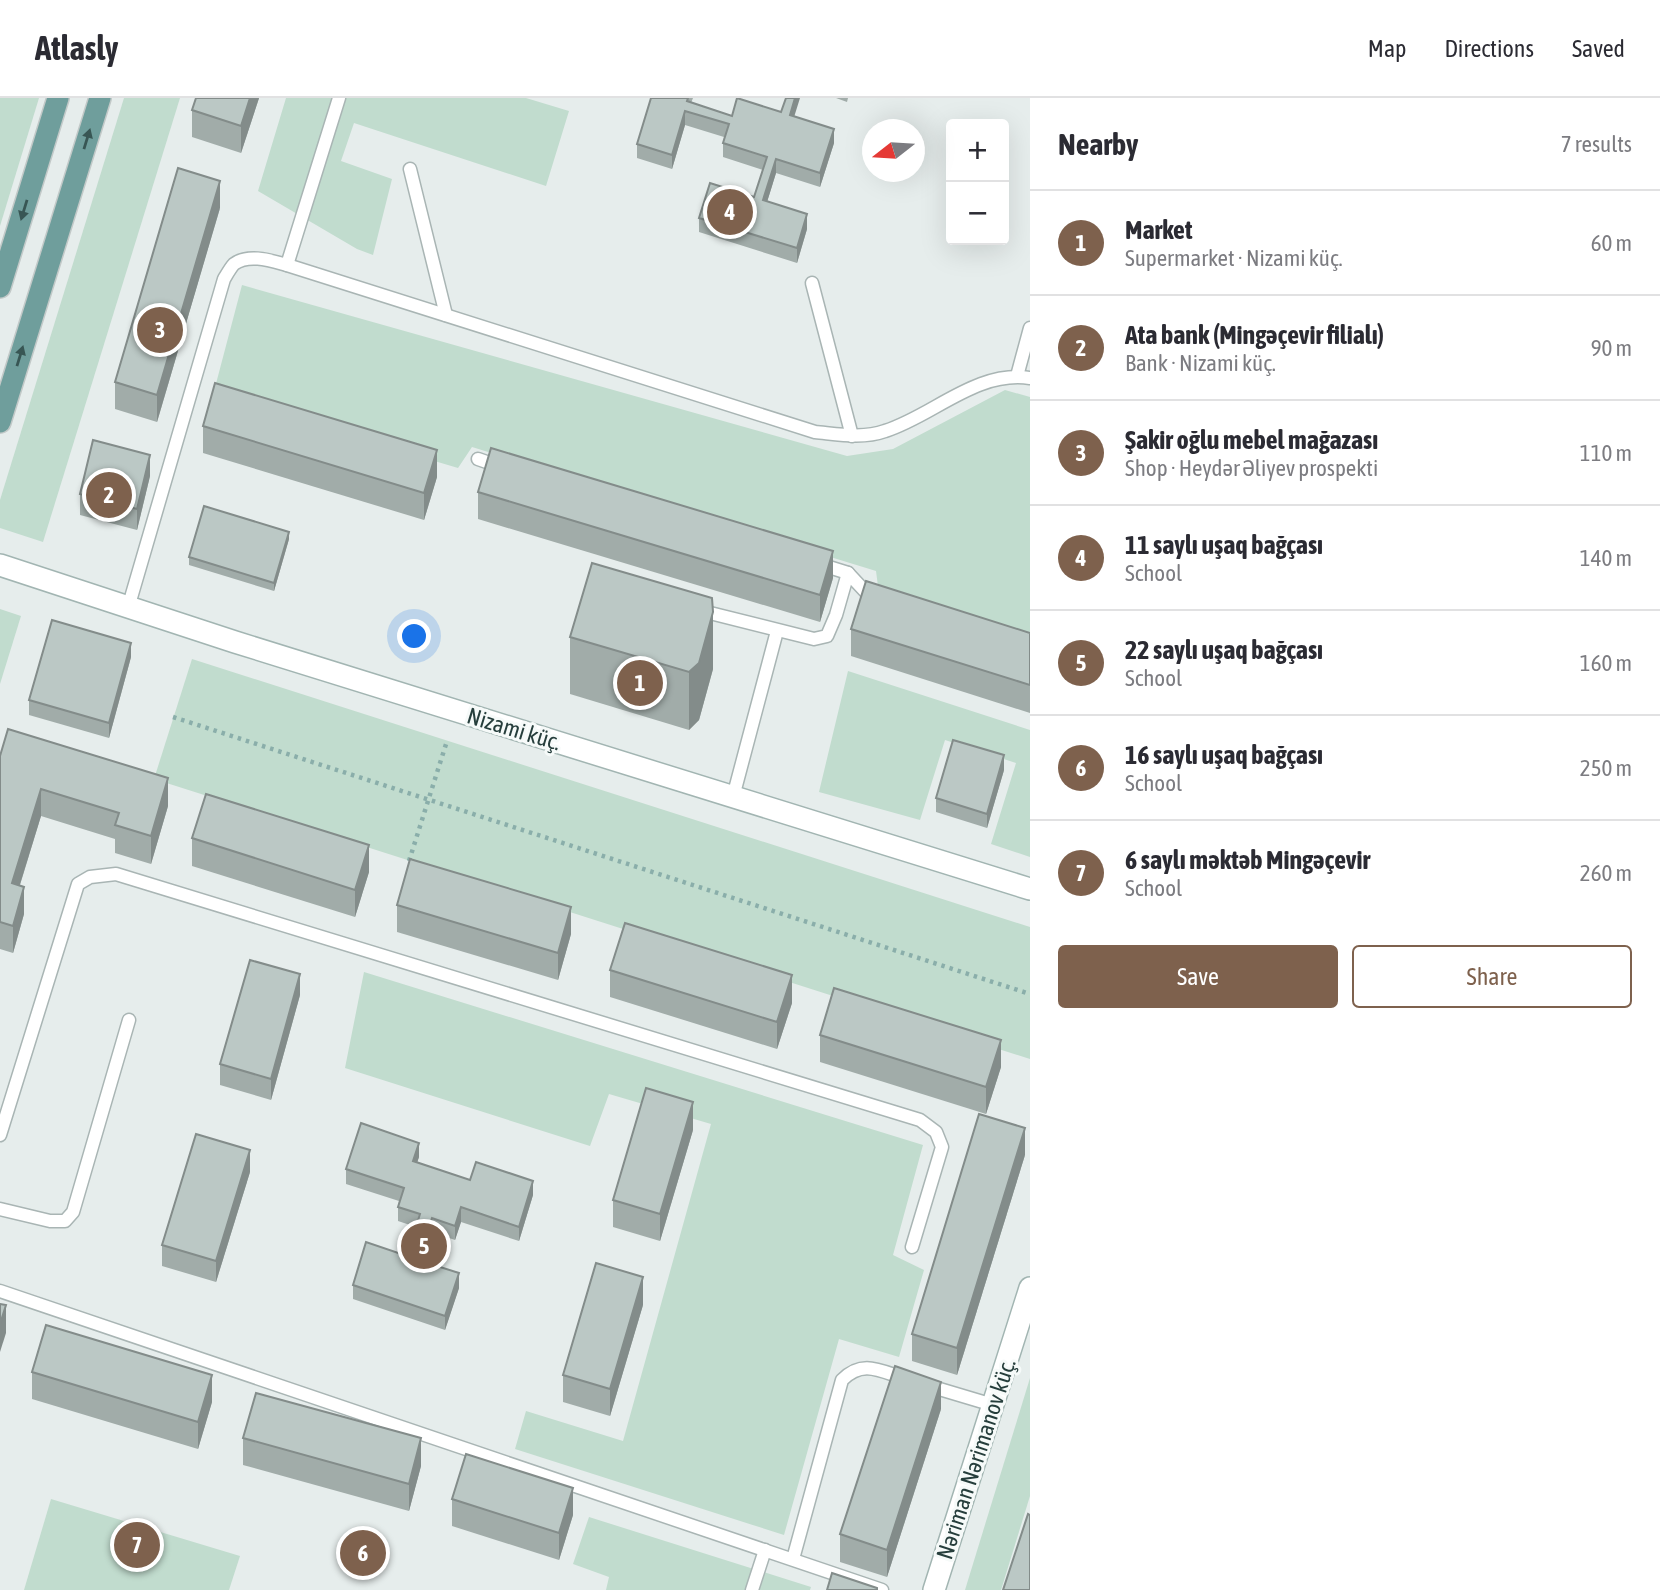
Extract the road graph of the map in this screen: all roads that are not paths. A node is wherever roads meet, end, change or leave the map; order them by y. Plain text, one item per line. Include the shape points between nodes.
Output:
1 (58, 98) edge
2 (100, 98) edge
3 (339, 98) edge
4 (410, 169) dead end
5 (287, 265) junction
6 (812, 283) dead end
7 (0, 286) edge
8 (446, 316) junction
9 (1030, 328) edge
10 (1023, 377) edge
11 (0, 422) edge
12 (852, 436) junction
13 (478, 460) dead end
14 (518, 472) edge
15 (808, 560) edge
16 (0, 565) edge
17 (848, 572) junction
18 (887, 606) edge
19 (688, 607) edge
20 (128, 608) junction
21 (777, 631) junction
22 (733, 797) junction
23 (1030, 889) edge
24 (129, 1020) dead end
25 (0, 1135) edge
26 (0, 1209) edge
27 (912, 1248) dead end
28 (1030, 1288) edge
29 (0, 1291) edge
30 (993, 1405) junction
31 (765, 1550) junction
32 (793, 1559) junction
33 (752, 1590) edge
34 (882, 1590) edge
35 (934, 1590) edge

1 -> 7 main road
11 -> 2 main road
3 - 5 lane
4 - 8 lane
5 - 8 lane
5 - 20 lane via 246,259 234,264 224,279
6 - 12 lane
8 - 12 lane via 815,432
9 - 10 lane
10 - 12 lane via 999,378 884,432
13 - 14 lane
15 - 17 lane
16 - 20 street, Nizami küç.
17 - 18 lane via 874,602
17 - 21 lane via 827,636 814,639
19 - 21 lane
20 - 22 street, Nizami küç.
21 - 22 lane
22 - 23 street, Nizami küç.
24 - 26 lane via 74,1212 65,1221 50,1221
25 - 27 lane via 78,884 90,877 116,874 920,1120 936,1132 942,1147
28 - 30 street, Nəriman Nərimanov küç.
29 - 31 lane
30 - 32 lane via 865,1366 850,1372 842,1380
30 - 35 street, Nəriman Nərimanov küç.
31 - 32 lane
31 - 33 lane
32 - 34 lane

